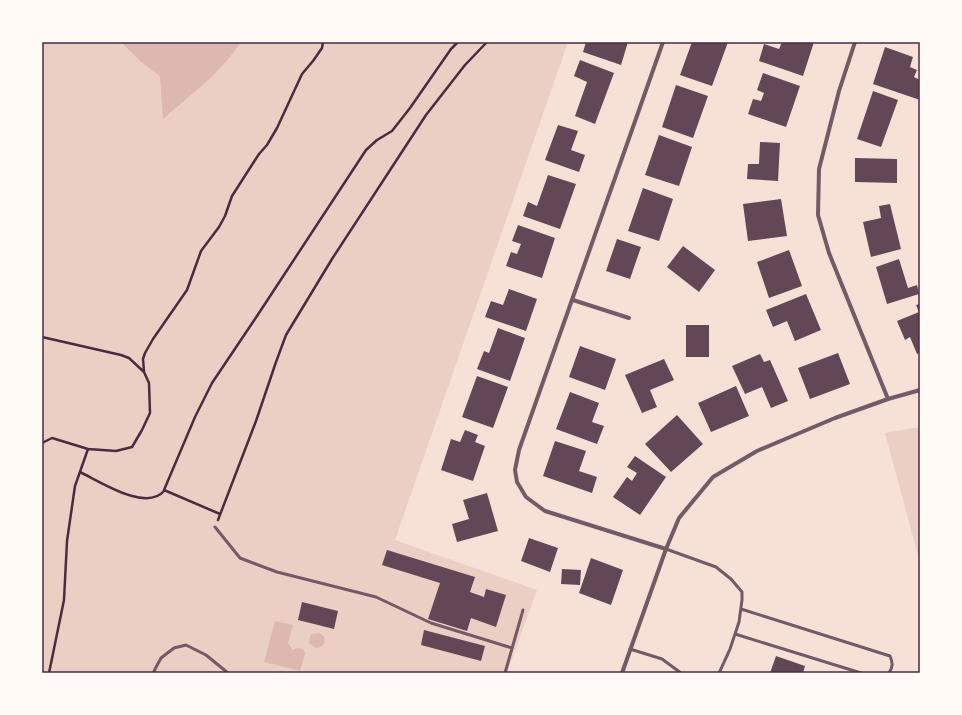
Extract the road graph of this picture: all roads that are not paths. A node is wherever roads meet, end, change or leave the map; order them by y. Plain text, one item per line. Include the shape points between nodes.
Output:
1 (663, 42) edge
2 (855, 42) edge
3 (573, 300) junction
4 (629, 318) dead end
5 (920, 390) edge
6 (888, 399) junction
7 (215, 527) road end
8 (666, 549) junction
9 (741, 608) junction
10 (523, 610) dead end
11 (735, 634) junction
12 (512, 648) junction
13 (630, 649) junction
14 (153, 673) edge
15 (228, 673) edge
16 (505, 673) edge
17 (622, 673) edge
18 (681, 673) edge
19 (719, 673) edge
20 (861, 673) edge
21 (889, 673) edge

1 - 3 street
2 - 6 street via 839,90 819,169 818,215 829,253
3 - 4 street
3 - 8 street via 519,450 515,470 517,482 526,497 545,511
5 - 6 street
6 - 8 street via 757,451 713,477 679,518
7 - 12 lane via 240,558 277,572 376,597 431,623
8 - 9 lane via 716,567 742,592
8 - 13 street
9 - 11 lane
9 - 21 lane via 890,656 893,662
10 - 12 lane
11 - 19 lane
11 - 20 lane
12 - 16 lane
13 - 17 street
13 - 18 lane via 662,659
14 - 15 lane via 161,658 174,648 186,645 206,654

